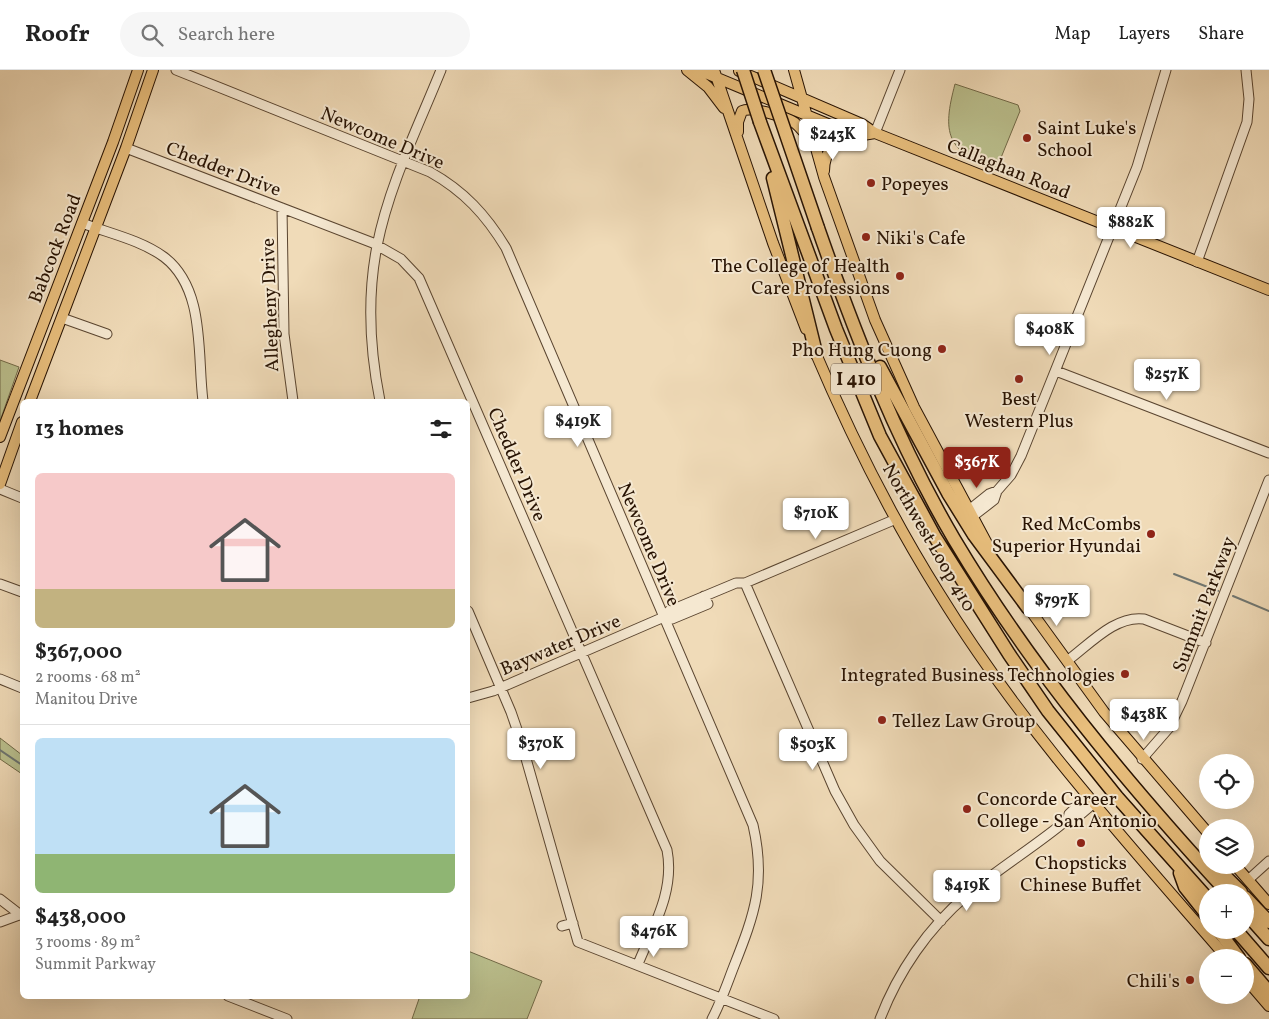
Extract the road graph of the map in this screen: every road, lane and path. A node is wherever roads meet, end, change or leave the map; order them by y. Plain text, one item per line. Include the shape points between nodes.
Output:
1 (138, 70) edge
2 (153, 70) edge
3 (176, 70) edge
4 (441, 70) edge
5 (687, 70) edge
6 (698, 70) edge
7 (737, 70) edge
8 (742, 70) edge
9 (764, 70) edge
10 (794, 70) edge
11 (900, 70) edge
12 (1166, 70) edge
13 (1246, 70) edge
14 (715, 74) edge
15 (803, 99) junction
16 (808, 117) junction
17 (731, 120) junction
18 (760, 122) junction
19 (875, 133) junction
20 (857, 136) junction
21 (738, 140) junction
22 (126, 148) junction
23 (817, 151) junction
24 (405, 161) junction
25 (824, 176) junction
26 (282, 208) junction
27 (82, 223) junction
28 (96, 228) junction
29 (818, 228) junction
30 (1114, 229) junction
31 (377, 246) junction
32 (1197, 262) junction
33 (1269, 290) edge
34 (62, 318) junction
35 (107, 334) dead end
36 (816, 352) junction
37 (1056, 371) junction
38 (31, 399) edge
39 (203, 399) edge
40 (293, 399) edge
41 (380, 399) edge
42 (18, 403) edge
43 (20, 428) edge
44 (0, 437) edge
45 (1269, 453) edge
46 (1269, 480) edge
47 (0, 484) edge
48 (0, 489) edge
49 (20, 497) edge
50 (970, 514) junction
51 (896, 519) junction
52 (745, 583) junction
53 (0, 584) edge
54 (20, 591) edge
55 (1028, 608) junction
56 (470, 616) edge
57 (664, 618) junction
58 (1206, 643) junction
59 (581, 653) junction
60 (1066, 661) junction
61 (0, 679) edge
62 (20, 687) edge
63 (500, 688) junction
64 (470, 697) edge
65 (1103, 748) junction
66 (1142, 758) junction
67 (1091, 799) junction
68 (1199, 823) edge
69 (1199, 849) edge
70 (1269, 861) edge
71 (1176, 864) junction
72 (1223, 874) edge
73 (1243, 874) edge
74 (1248, 880) junction
75 (1220, 884) edge
76 (1232, 884) edge
77 (1199, 888) edge
78 (0, 898) edge
79 (1269, 904) edge
80 (1199, 905) edge
81 (1254, 906) edge
82 (20, 914) edge
83 (20, 915) edge
84 (941, 921) junction
85 (0, 922) edge
86 (1254, 922) edge
87 (1269, 922) edge
88 (573, 923) junction
89 (562, 926) dead end
90 (1244, 939) edge
91 (1269, 939) edge
92 (1219, 949) edge
93 (638, 964) junction
94 (1269, 968) edge
95 (1254, 974) edge
96 (1254, 988) edge
97 (1269, 992) edge
98 (722, 997) junction
99 (236, 999) edge
100 (1269, 1006) edge
101 (770, 1018) edge
102 (287, 1019) edge
103 (712, 1019) edge
104 (880, 1019) edge

1 - 27 main road, Babcock Road
2 - 22 main road, Babcock Road
3 - 24 street, Newcome Drive
4 - 24 street
5 - 17 main road via 708,87
6 - 14 main road
7 - 15 main road, Callaghan Road
8 - 18 highway, I 410, bridge
9 - 29 highway, I 410, bridge
10 - 15 main road
11 - 19 street
12 - 30 street via 1147,140
13 - 32 street via 1247,122
14 - 16 main road
14 - 17 main road, Northwest Loop 410
15 - 16 main road
15 - 19 main road, Callaghan Road via 862,124
16 - 20 main road
16 - 23 main road
17 - 21 main road, Northwest Loop 410
18 - 36 highway
18 - 71 highway, I 410 via 836,329 880,436 936,537 1048,711
19 - 20 main road
19 - 30 main road, Callaghan Road
20 - 25 main road via 841,138 831,148 824,163
21 - 23 main road via 739,117 745,109 779,116 794,123
21 - 36 main road, Northwest Loop 410 via 788,284
22 - 26 street, Chedder Drive
22 - 28 main road, Babcock Road
23 - 25 main road
24 - 31 street
24 - 57 street, Newcome Drive via 460,191 486,217 506,248
25 - 50 main road via 886,346
26 - 31 street, Chedder Drive
26 - 40 street, Allegheny Drive via 284,334
27 - 28 street
27 - 42 main road, Babcock Road
28 - 34 main road, Babcock Road
28 - 39 street via 154,251 181,277 196,313
29 - 55 highway via 884,377 948,493 974,535
29 - 65 highway, I 410 via 844,304 872,371 925,486 954,539 1036,662
30 - 32 main road, Callaghan Road
30 - 37 street
31 - 41 street via 371,324
31 - 59 street, Chedder Drive via 407,265 423,286
32 - 33 main road, Callaghan Road
34 - 35 street
34 - 38 main road, Babcock Road
36 - 51 main road, Northwest Loop 410 via 850,431
37 - 45 street
37 - 50 street via 1017,466 997,491 994,500
42 - 44 main road, Babcock Road
43 - 47 main road
46 - 58 street, Summit Parkway
48 - 49 street
50 - 55 main road
51 - 52 street, Baywater Drive
51 - 67 main road, Northwest Loop 410 via 974,647
52 - 57 street, Baywater Drive via 736,583 672,619
52 - 84 street via 808,742 854,825 880,861
53 - 54 street
55 - 60 main road
56 - 63 street
57 - 59 street, Baywater Drive
57 - 98 street, Newcome Drive via 746,807 757,844 757,901
58 - 60 street via 1135,618 1118,623
58 - 66 street, Summit Parkway via 1176,715 1160,740
59 - 63 street, Baywater Drive
59 - 93 street, Chedder Drive via 665,843 669,859 668,888
60 - 66 main road
61 - 62 street
63 - 64 street, Baywater Drive
63 - 88 street via 521,741
65 - 69 highway
65 - 75 highway, I 410 via 1164,824
66 - 68 main road
67 - 84 street via 983,883
67 - 92 main road, Northwest Loop 410
70 - 74 street
71 - 77 highway, I 410
71 - 80 highway via 1185,887
72 - 76 highway
73 - 74 main road
74 - 79 main road
78 - 82 street
81 - 87 highway
83 - 85 street
84 - 104 street via 902,972
86 - 91 highway
88 - 89 street
88 - 93 street via 578,942
90 - 94 highway
93 - 98 street
95 - 97 highway
96 - 100 main road
98 - 101 street
98 - 103 street, Newcome Drive
99 - 102 street

